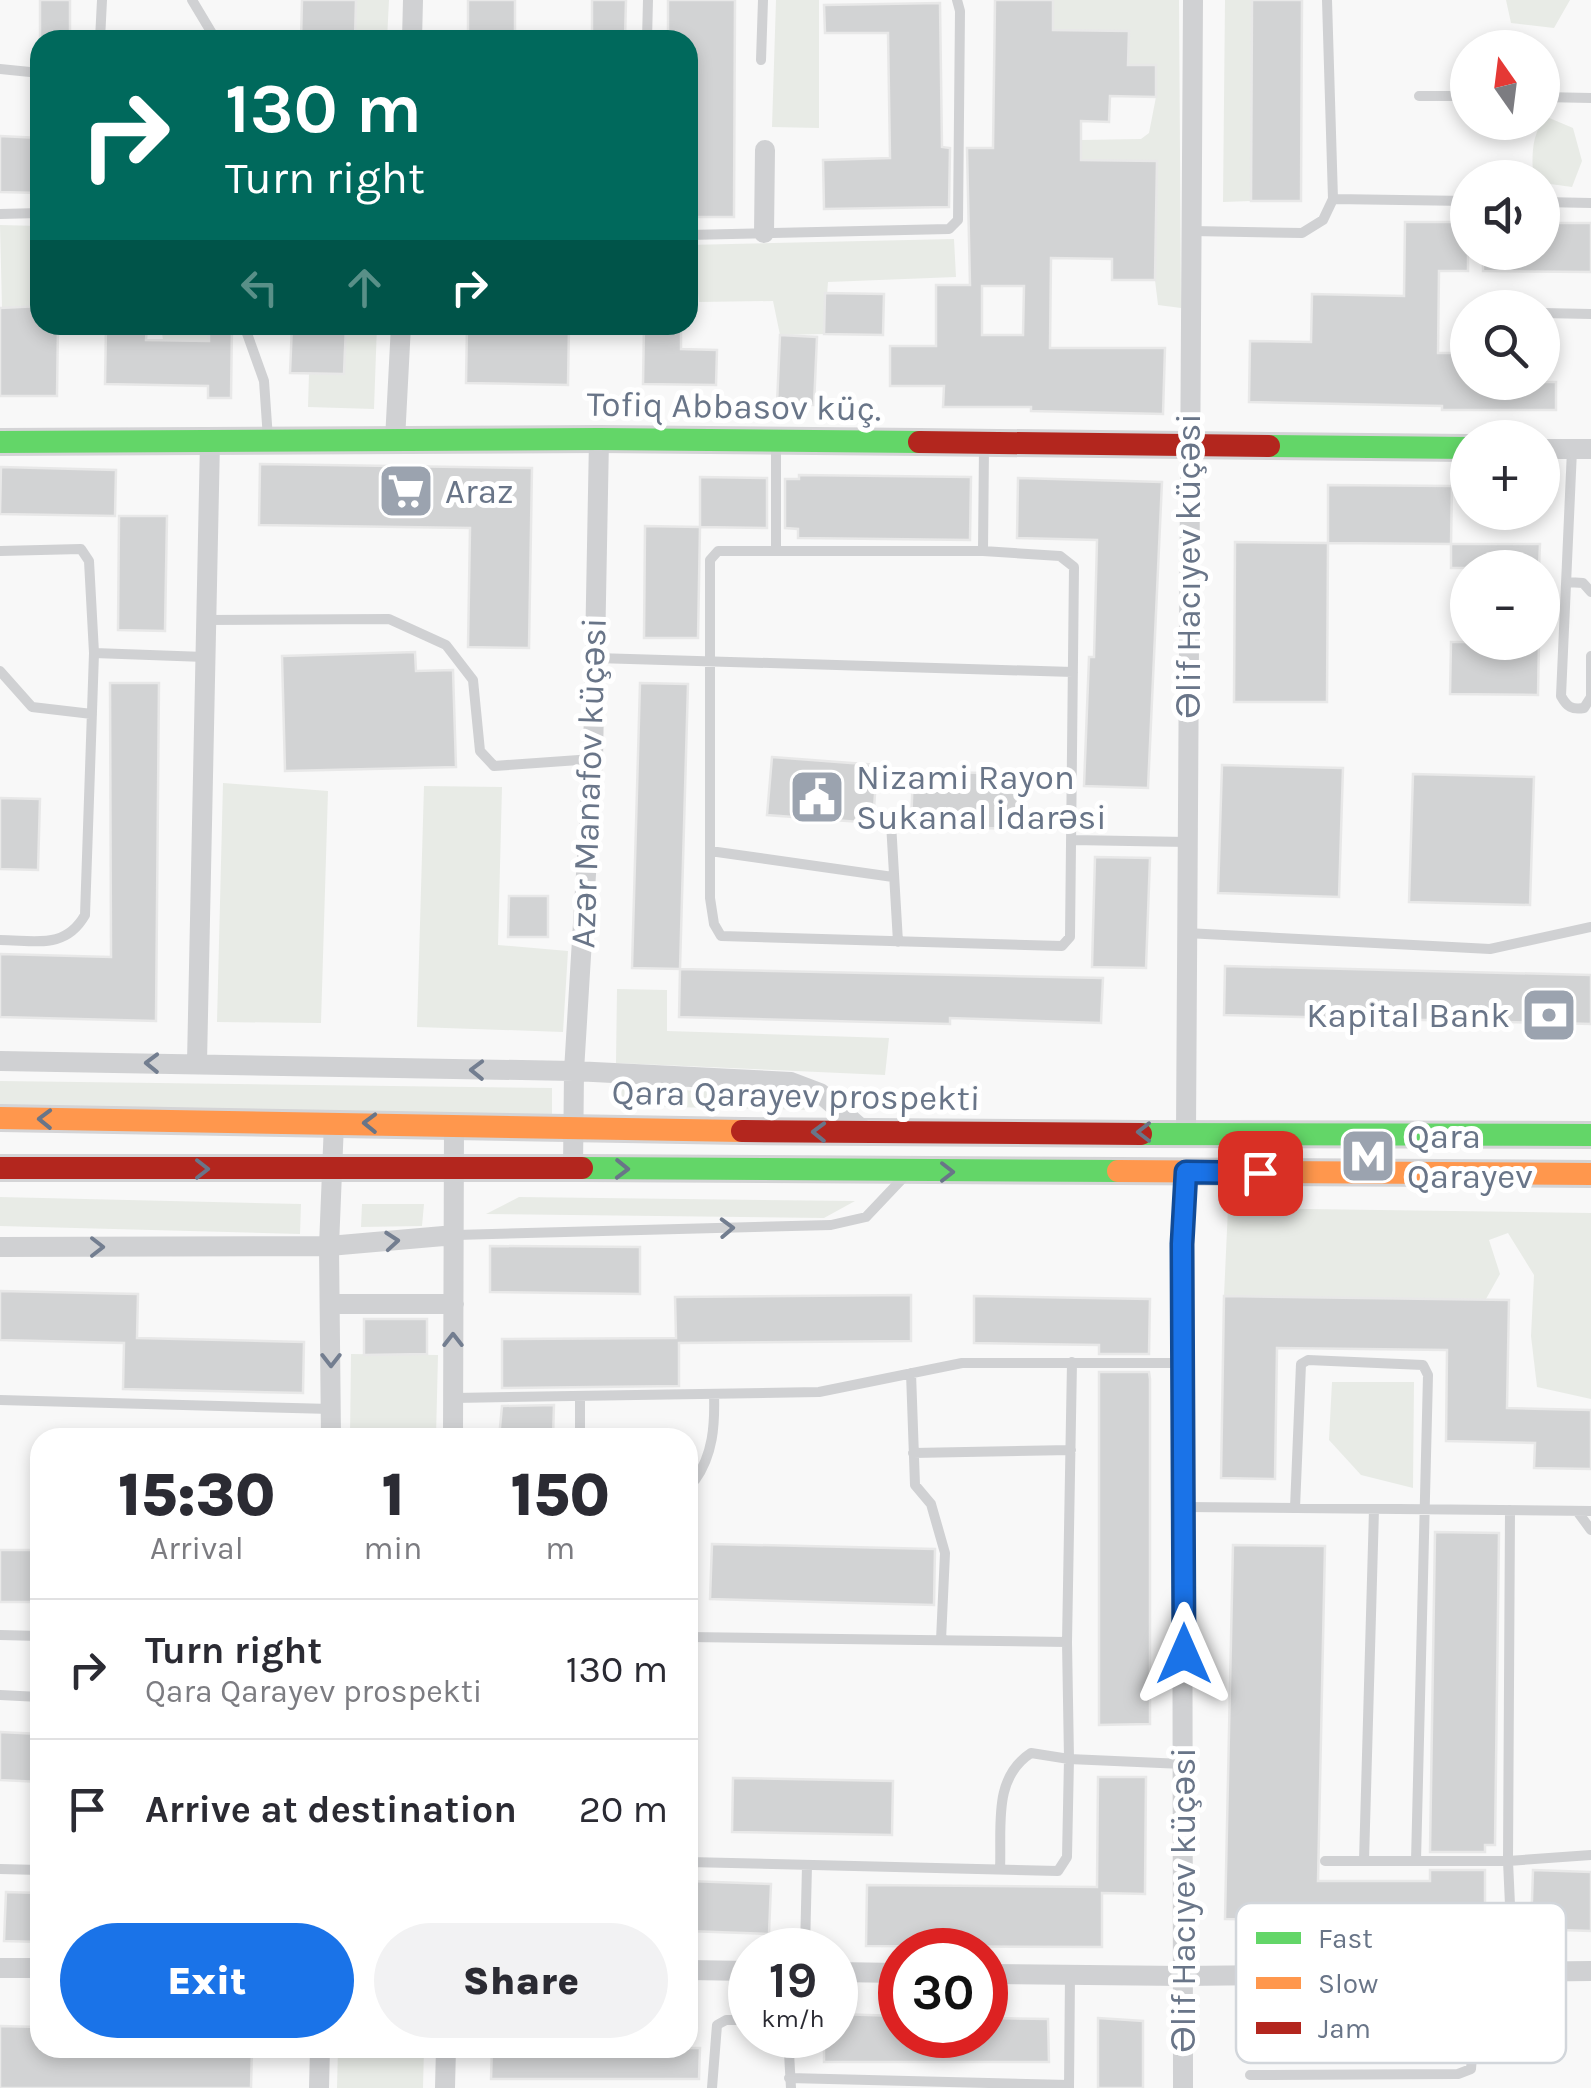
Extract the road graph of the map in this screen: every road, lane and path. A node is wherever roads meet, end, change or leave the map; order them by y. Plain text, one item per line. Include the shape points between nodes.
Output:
1 (102, 0) edge
2 (192, 0) edge
3 (414, 0) edge
4 (648, 0) edge
5 (763, 0) edge
6 (958, 0) edge
7 (1193, 0) edge
8 (1327, 0) edge
9 (100, 30) edge
10 (210, 30) edge
11 (412, 30) edge
12 (647, 30) edge
13 (761, 60) dead end
14 (0, 70) edge
15 (30, 72) edge
16 (1419, 96) dead end
17 (1450, 96) edge
18 (1560, 97) edge
19 (1591, 98) edge
20 (765, 150) dead end
21 (1333, 199) junction
22 (1450, 201) edge
23 (1560, 202) edge
24 (1591, 203) edge
25 (0, 214) edge
26 (30, 214) edge
27 (1192, 231) junction
28 (764, 233) junction
29 (698, 235) edge
30 (1560, 313) edge
31 (1591, 314) edge
32 (248, 335) edge
33 (400, 335) edge
34 (600, 439) junction
35 (268, 440) junction
36 (395, 440) junction
37 (210, 441) junction
38 (776, 441) junction
39 (0, 442) edge
40 (984, 443) junction
41 (1189, 445) junction
42 (1450, 448) edge
43 (1581, 449) edge
44 (776, 550) junction
45 (984, 551) junction
46 (0, 552) edge
47 (1566, 582) junction
48 (1591, 592) edge
49 (206, 620) junction
50 (94, 653) junction
51 (1591, 656) edge
52 (205, 657) junction
53 (595, 658) junction
54 (711, 662) junction
55 (0, 671) edge
56 (1073, 672) junction
57 (92, 714) junction
58 (592, 759) junction
59 (891, 824) dead end
60 (1072, 840) junction
61 (1187, 842) junction
62 (710, 850) junction
63 (893, 878) junction
64 (1591, 927) edge
65 (1186, 933) junction
66 (0, 940) edge
67 (898, 942) junction
68 (0, 1061) edge
69 (197, 1064) junction
70 (574, 1072) junction
71 (0, 1118) edge
72 (334, 1122) junction
73 (454, 1126) junction
74 (573, 1127) junction
75 (866, 1132) junction
76 (1186, 1132) junction
77 (1591, 1135) edge
78 (0, 1168) edge
79 (332, 1168) junction
80 (573, 1168) junction
81 (455, 1169) junction
82 (909, 1172) junction
83 (1186, 1172) junction
84 (1591, 1174) edge
85 (455, 1235) junction
86 (329, 1246) junction
87 (0, 1247) edge
88 (331, 1304) junction
89 (454, 1304) junction
90 (1072, 1362) junction
91 (1185, 1362) junction
92 (911, 1372) junction
93 (714, 1394) junction
94 (580, 1396) junction
95 (453, 1398) junction
96 (0, 1400) edge
97 (331, 1408) junction
98 (331, 1428) edge
99 (453, 1428) edge
100 (580, 1428) edge
101 (1070, 1450) junction
102 (914, 1453) junction
103 (698, 1475) edge
104 (1184, 1507) junction
105 (1295, 1508) junction
106 (1374, 1509) junction
107 (1425, 1510) junction
108 (1510, 1510) junction
109 (1578, 1511) junction
110 (1591, 1511) edge
111 (1591, 1530) edge
112 (0, 1635) edge
113 (30, 1636) edge
114 (698, 1637) edge
115 (941, 1640) junction
116 (1067, 1642) junction
117 (0, 1695) edge
118 (30, 1696) edge
119 (1069, 1760) junction
120 (1184, 1764) junction
121 (1591, 1855) edge
122 (1324, 1861) dead end
123 (1416, 1861) junction
124 (1508, 1861) junction
125 (698, 1862) edge
126 (1364, 1862) junction
127 (807, 1865) junction
128 (0, 1869) edge
129 (1000, 1869) junction
130 (30, 1870) edge
131 (1510, 1903) edge
132 (806, 1928) edge
133 (0, 1968) edge
134 (30, 1968) edge
135 (698, 1970) edge
136 (1591, 1970) edge
137 (728, 1971) edge
138 (1566, 1971) edge
139 (1008, 1974) edge
140 (1070, 1974) junction
141 (1236, 1975) edge
142 (1183, 1976) junction
143 (728, 2020) edge
144 (320, 2058) edge
145 (446, 2058) edge
146 (789, 2058) edge
147 (1472, 2063) edge
148 (1250, 2075) dead end
149 (790, 2083) edge
150 (916, 2084) edge
151 (1069, 2087) edge
152 (319, 2088) edge
153 (444, 2088) edge
154 (712, 2088) edge
155 (1183, 2088) edge

1 - 9 lane
2 - 10 lane
3 - 11 street
4 - 12 lane
5 - 13 lane
6 - 28 lane via 958,220 948,229
7 - 27 street, Əlif Hacıyev küçəsi
8 - 21 lane
14 - 15 lane
16 - 17 lane
18 - 19 lane
20 - 28 street
21 - 22 lane
21 - 27 lane via 1322,220 1302,233
23 - 24 lane
25 - 26 lane
27 - 41 street, Əlif Hacıyev küçəsi
28 - 29 lane
30 - 31 lane
32 - 35 lane via 264,380
33 - 36 street
34 - 36 main road, Tofiq Abbasov küç.
34 - 38 main road, Tofiq Abbasov küç.
34 - 53 street, Azər Manafov küçəsi
35 - 36 main road, Tofiq Abbasov küç.
35 - 37 main road, Tofiq Abbasov küç.
37 - 39 main road, Tofiq Abbasov küç.
37 - 49 street
38 - 40 main road, Tofiq Abbasov küç.
38 - 44 lane
40 - 41 main road, Tofiq Abbasov küç.
40 - 45 lane
41 - 42 main road, Tofiq Abbasov küç.
41 - 61 street, Əlif Hacıyev küçəsi
43 - 47 lane
44 - 45 lane
44 - 54 lane via 718,551 710,560
45 - 56 lane via 1060,556 1074,566
46 - 50 lane via 81,549 90,560
47 - 48 lane via 1583,583
47 - 51 lane via 1561,696 1574,710 1590,698
49 - 52 street
49 - 58 lane via 389,619 446,645 473,680 480,751 494,766
50 - 52 lane
50 - 57 lane
52 - 69 street
53 - 54 lane
53 - 58 street, Azər Manafov küçəsi
54 - 56 lane
54 - 62 lane
55 - 57 lane via 32,708
56 - 60 lane
57 - 66 lane via 84,915 75,932 57,940
58 - 70 street, Azər Manafov küçəsi
59 - 63 lane
60 - 61 lane
60 - 67 lane via 1070,937 1062,946
61 - 65 street, Əlif Hacıyev küçəsi
62 - 63 lane
62 - 67 lane via 710,898 721,936
63 - 67 lane
64 - 65 lane via 1490,949
65 - 76 street, Əlif Hacıyev küçəsi
69 -> 68 street
70 -> 69 street
70 - 74 street, Azər Manafov küçəsi
70 - 75 street via 791,1082 820,1093
72 -> 71 main road, Qara Qarayev prospekti
73 -> 72 main road, Qara Qarayev prospekti
72 - 79 street
73 - 74 main road, Qara Qarayev prospekti
73 - 81 street
75 -> 74 main road, Qara Qarayev prospekti
74 - 80 street, Azər Manafov küçəsi
76 -> 75 main road, Qara Qarayev prospekti
76 - 77 main road, Qara Qarayev prospekti
78 -> 79 main road
79 - 81 main road
79 - 86 street
80 - 81 main road
80 -> 82 main road
81 - 85 street
82 -> 83 main road
85 -> 82 lane via 831,1225 866,1217
83 - 84 main road
83 - 91 street, Əlif Hacıyev küçəsi
86 -> 85 street
85 - 89 street
87 -> 86 street
86 - 88 street
88 - 89 street
88 -> 97 street
95 -> 89 street
90 - 91 lane
90 - 92 lane via 962,1362
90 - 101 lane
91 - 104 street, Əlif Hacıyev küçəsi
92 - 93 lane via 819,1392
92 - 102 lane
93 - 94 lane
93 - 103 lane via 705,1465
94 - 95 lane
94 - 100 lane
95 - 99 street
96 - 97 lane
97 - 98 street
101 - 102 lane
101 - 116 lane
102 - 115 lane via 914,1486 931,1504 945,1552
104 - 105 lane
104 - 120 street, Əlif Hacıyev küçəsi
105 - 106 lane
105 - 107 lane via 1301,1364 1308,1360 1423,1365
106 - 107 lane
106 - 126 lane
107 - 108 lane
107 - 123 lane
108 - 109 lane
108 - 124 lane
109 - 110 lane
109 - 111 lane
112 - 113 lane
114 - 115 lane
115 - 116 lane
116 - 119 lane
117 - 118 lane
119 - 120 lane
119 - 129 lane via 1031,1753 1017,1762 1004,1783
119 - 129 lane via 1067,1857 1058,1872
120 - 142 street, Əlif Hacıyev küçəsi
121 - 124 lane
122 - 126 lane
123 - 124 lane
123 - 126 lane
124 - 131 lane
125 - 127 lane
127 - 129 lane
127 - 132 lane
128 - 130 lane
133 - 134 street
135 - 137 street
136 - 138 street
139 - 140 street
140 - 142 street
140 - 151 lane
141 - 142 street
142 - 155 street, Əlif Hacıyev küçəsi
143 - 154 lane via 718,2026
144 - 152 street
145 - 153 street
146 - 149 lane
147 - 148 lane via 1471,2070 1458,2074
149 - 150 lane
150 - 151 lane

